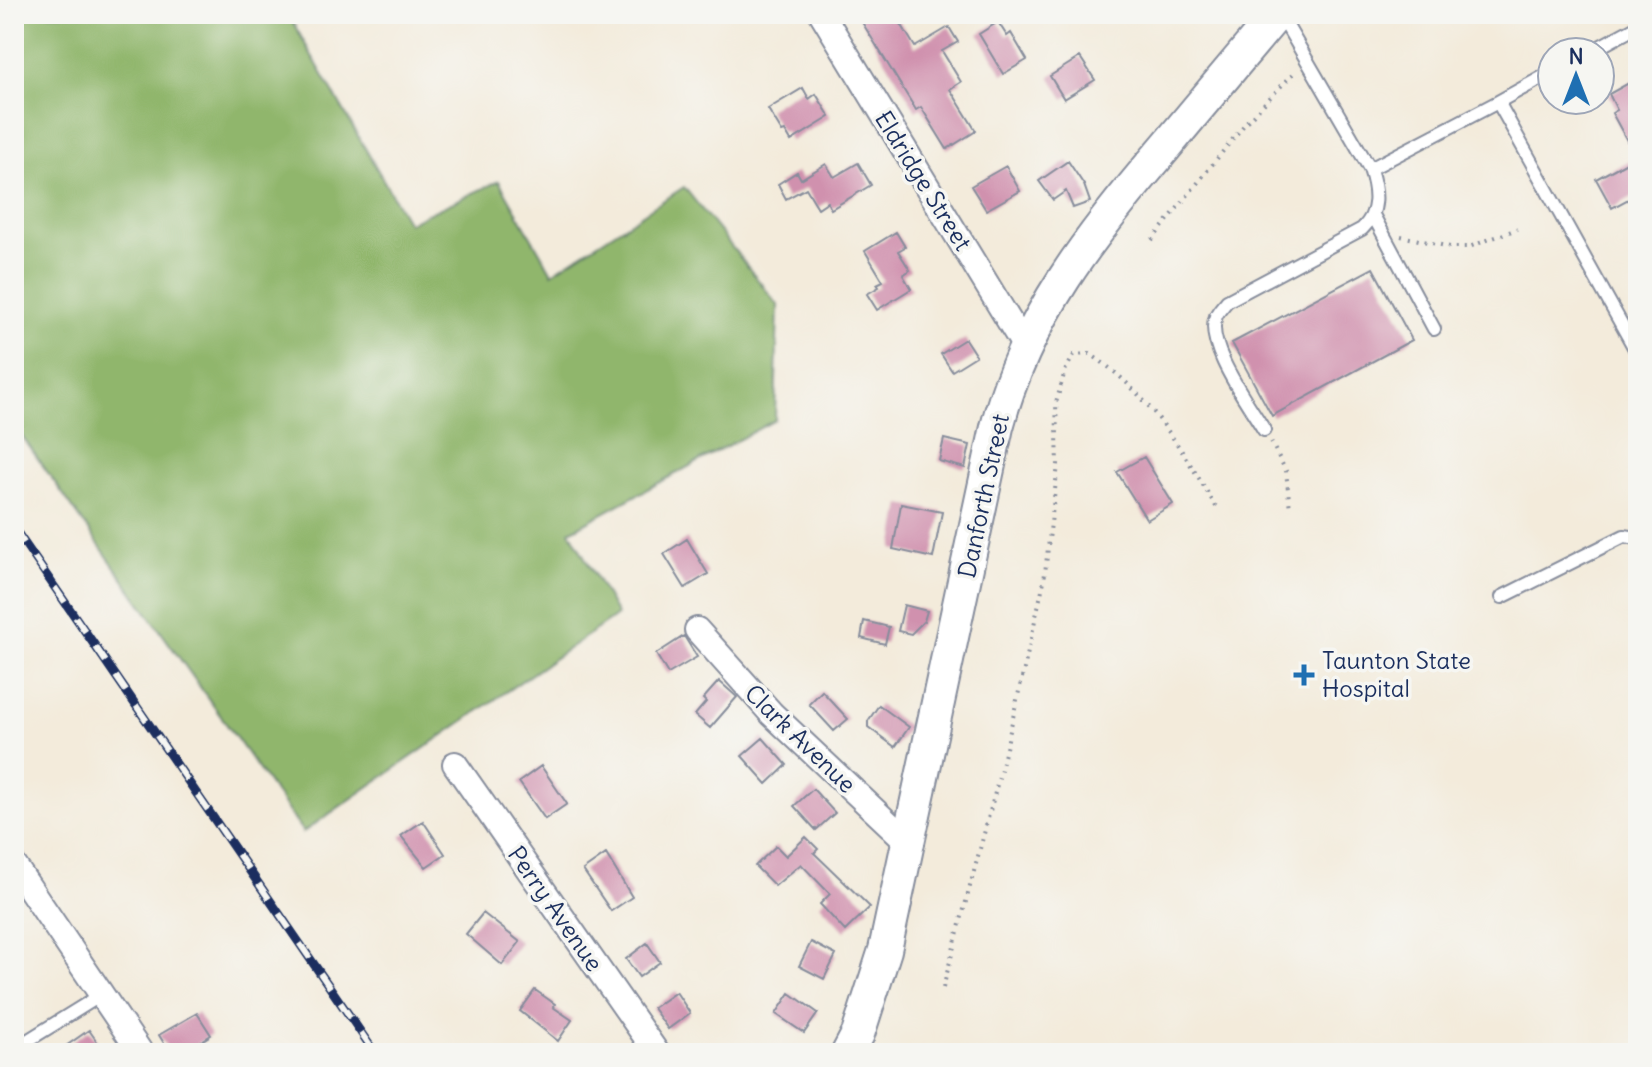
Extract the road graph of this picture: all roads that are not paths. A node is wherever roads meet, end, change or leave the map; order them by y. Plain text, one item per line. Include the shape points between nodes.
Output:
1 (822, 14) edge
2 (1278, 14) edge
3 (1638, 26) edge
4 (1616, 38) edge
5 (1536, 81) edge
6 (1498, 102) junction
7 (1370, 169) junction
8 (1373, 215) junction
9 (1434, 329) dead end
10 (1025, 347) junction
11 (1638, 354) edge
12 (1264, 430) road end
13 (1638, 538) edge
14 (1502, 597) dead end
15 (697, 630) dead end
16 (455, 764) dead end
17 (909, 843) junction
18 (14, 865) edge
19 (101, 995) junction
20 (19, 1049) edge
21 (141, 1053) edge
22 (657, 1053) edge
23 (848, 1053) edge

1 - 10 street, Eldridge Street
2 - 7 lane
2 - 10 street, Danforth Street via 1113,209 1057,287
3 - 4 lane
5 - 6 lane
6 - 7 lane
6 - 11 lane
7 - 8 lane via 1376,187
8 - 9 lane
8 - 12 lane via 1357,233 1227,301 1216,316 1220,354
10 - 17 street, Danforth Street via 997,427
13 - 14 lane via 1624,536
15 - 17 street, Clark Avenue via 772,714
16 - 22 street, Perry Avenue
17 - 23 street, Danforth Street via 878,978
18 - 19 street
19 - 20 lane
19 - 21 street

